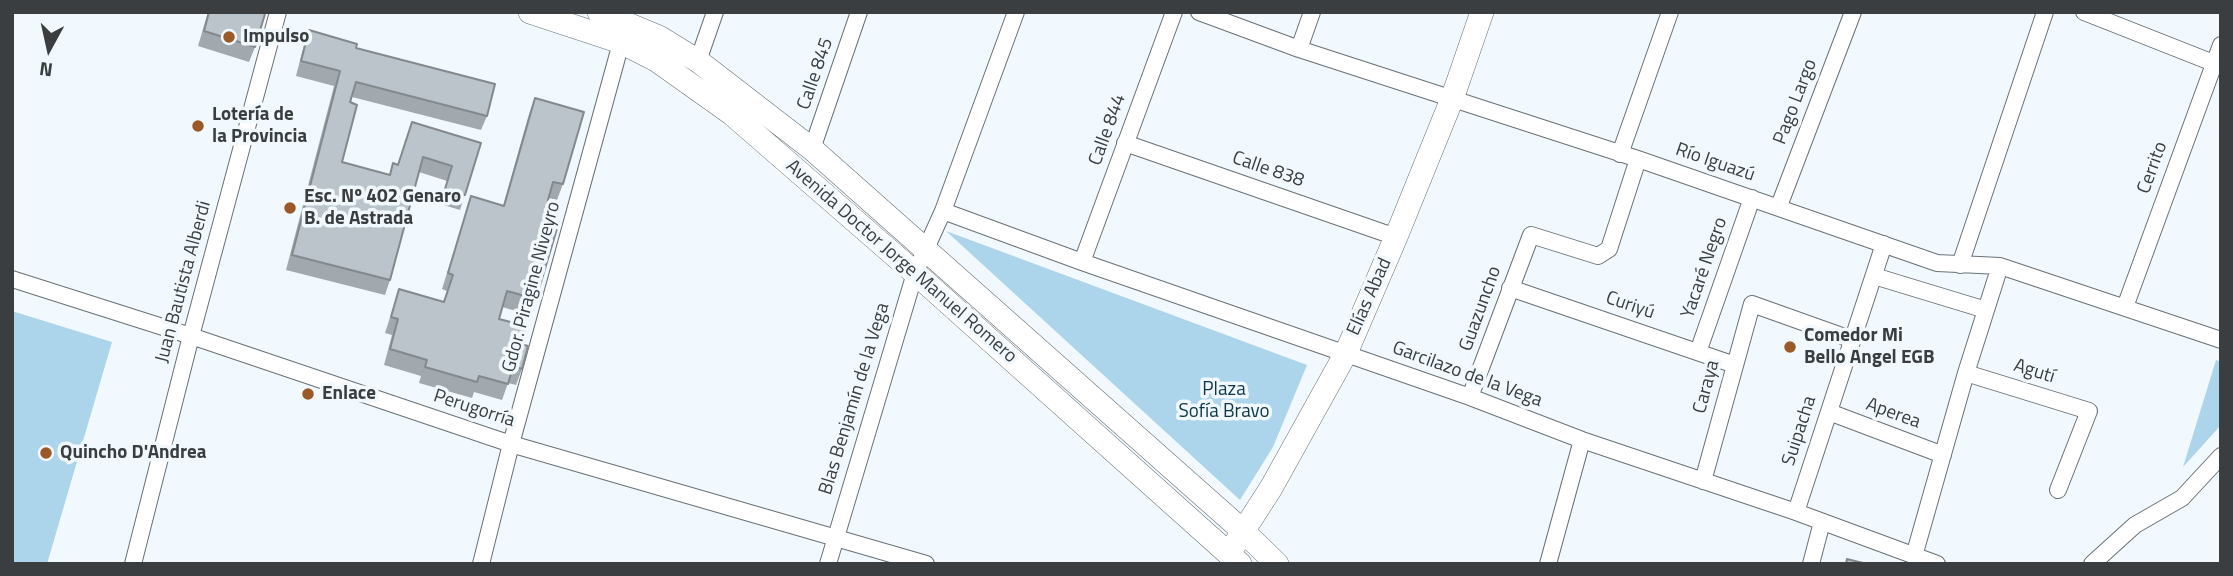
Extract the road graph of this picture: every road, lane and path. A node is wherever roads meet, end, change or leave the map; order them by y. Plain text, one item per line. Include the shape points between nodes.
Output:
1 (278, 12) edge
2 (530, 12) edge
3 (599, 12) edge
4 (715, 12) edge
5 (859, 12) edge
6 (1016, 12) edge
7 (1174, 12) edge
8 (1199, 12) edge
9 (1312, 12) edge
10 (1482, 12) edge
11 (1670, 12) edge
12 (1853, 12) edge
13 (2045, 12) edge
14 (2084, 12) edge
15 (626, 26) edge
16 (2221, 45) edge
17 (1299, 49) junction
18 (698, 61) junction
19 (2217, 65) edge
20 (1452, 99) junction
21 (1125, 143) junction
22 (812, 149) junction
23 (1620, 155) junction
24 (1637, 159) junction
25 (1752, 198) junction
26 (1779, 206) junction
27 (943, 211) junction
28 (1396, 237) junction
29 (1884, 244) junction
30 (926, 249) junction
31 (1082, 262) junction
32 (1960, 265) junction
33 (2000, 267) junction
34 (915, 273) junction
35 (1874, 276) junction
36 (12, 279) edge
37 (1510, 288) junction
38 (2124, 307) junction
39 (1986, 310) junction
40 (191, 336) junction
41 (1853, 340) junction
42 (2221, 340) edge
43 (1698, 352) junction
44 (1346, 353) junction
45 (1735, 365) junction
46 (1966, 373) junction
47 (1470, 397) junction
48 (1829, 412) junction
49 (1582, 440) junction
50 (511, 443) junction
51 (1943, 455) junction
52 (2221, 456) edge
53 (1703, 481) junction
54 (2058, 490) dead end
55 (1796, 512) junction
56 (1822, 522) junction
57 (1243, 531) junction
58 (835, 537) junction
59 (1914, 556) junction
60 (1230, 560) edge
61 (133, 564) edge
62 (481, 564) edge
63 (828, 564) edge
64 (926, 564) edge
65 (1277, 564) edge
66 (1548, 564) edge
67 (1811, 564) edge
68 (1937, 564) edge
69 (2092, 564) edge

1 - 40 street, Juan Bautista Alberdi
2 - 15 main road, Avenida Doctor Jorge Manuel Romero
3 - 15 main road, Avenida Doctor Jorge Manuel Romero
4 - 18 street
5 - 22 street, Calle 845
6 - 27 street, Blas Benjamín de la Vega
7 - 21 street, Calle 844
8 - 17 street, Río Iguazú
9 - 17 street
10 - 20 main road, Elías Abad
11 - 23 street
12 - 26 street, Pago Largo
13 - 32 street
14 - 19 street
15 - 18 main road, Avenida Doctor Jorge Manuel Romero via 659,37
15 - 34 main road, Avenida Doctor Jorge Manuel Romero via 656,60 732,114
15 - 50 street, Gdor. Piragine Niveyro
16 - 19 street, Cerrito
17 - 20 street, Río Iguazú
18 - 22 main road, Avenida Doctor Jorge Manuel Romero
19 - 38 street, Cerrito
20 - 23 street, Río Iguazú
20 - 28 main road, Elías Abad
21 - 28 street, Calle 838
21 - 31 street, Calle 844
22 - 30 main road, Avenida Doctor Jorge Manuel Romero
23 - 24 street, Río Iguazú
24 - 25 street, Río Iguazú
24 - 37 street, Guazuncho via 1609,250 1598,256 1531,235
25 - 26 street, Río Iguazú
25 - 43 street, Yacaré Negro
26 - 29 street, Río Iguazú
27 - 30 street, Blas Benjamín de la Vega
27 - 31 street, Garcilazo de la Vega
28 - 44 main road, Elías Abad
29 - 32 street, Río Iguazú via 1937,263
29 - 35 street, Suipacha
30 - 34 street, Blas Benjamín de la Vega
30 - 57 main road, Avenida Doctor Jorge Manuel Romero
31 - 44 street, Garcilazo de la Vega
32 - 33 street, Río Iguazú
33 - 38 street, Río Iguazú
33 - 39 street
34 - 58 street, Blas Benjamín de la Vega
34 - 60 main road, Avenida Doctor Jorge Manuel Romero
35 - 39 street
35 - 41 street, Suipacha
36 - 40 street, Perugorría
37 - 43 street, Curiyú
37 - 47 street, Guazuncho
38 - 42 street, Río Iguazú
39 - 46 street
40 - 50 street, Perugorría
40 - 61 street, Juan Bautista Alberdi
41 - 45 street, Caraya via 1752,304
41 - 48 street, Suipacha
43 - 45 street, Curiyú
44 - 47 street, Garcilazo de la Vega
44 - 57 main road, Elías Abad
45 - 53 street, Caraya
46 - 51 street
46 - 54 street, Agutí via 2089,411
47 - 49 street, Garcilazo de la Vega
48 - 51 street, Aperea
48 - 55 street, Suipacha
49 - 53 street, Garcilazo de la Vega
49 - 66 street
50 - 58 street, Perugorría
50 - 62 street, Gdor. Piragine Niveyro
51 - 59 street
52 - 69 street via 2182,498 2135,525
53 - 55 street, Garcilazo de la Vega
55 - 56 street, Garcilazo de la Vega
56 - 59 street, Garcilazo de la Vega
56 - 67 street
57 - 60 main road, Elías Abad
57 - 65 main road, Avenida Doctor Jorge Manuel Romero
58 - 63 street, Blas Benjamín de la Vega
58 - 64 street, Perugorría
59 - 68 street, Garcilazo de la Vega

